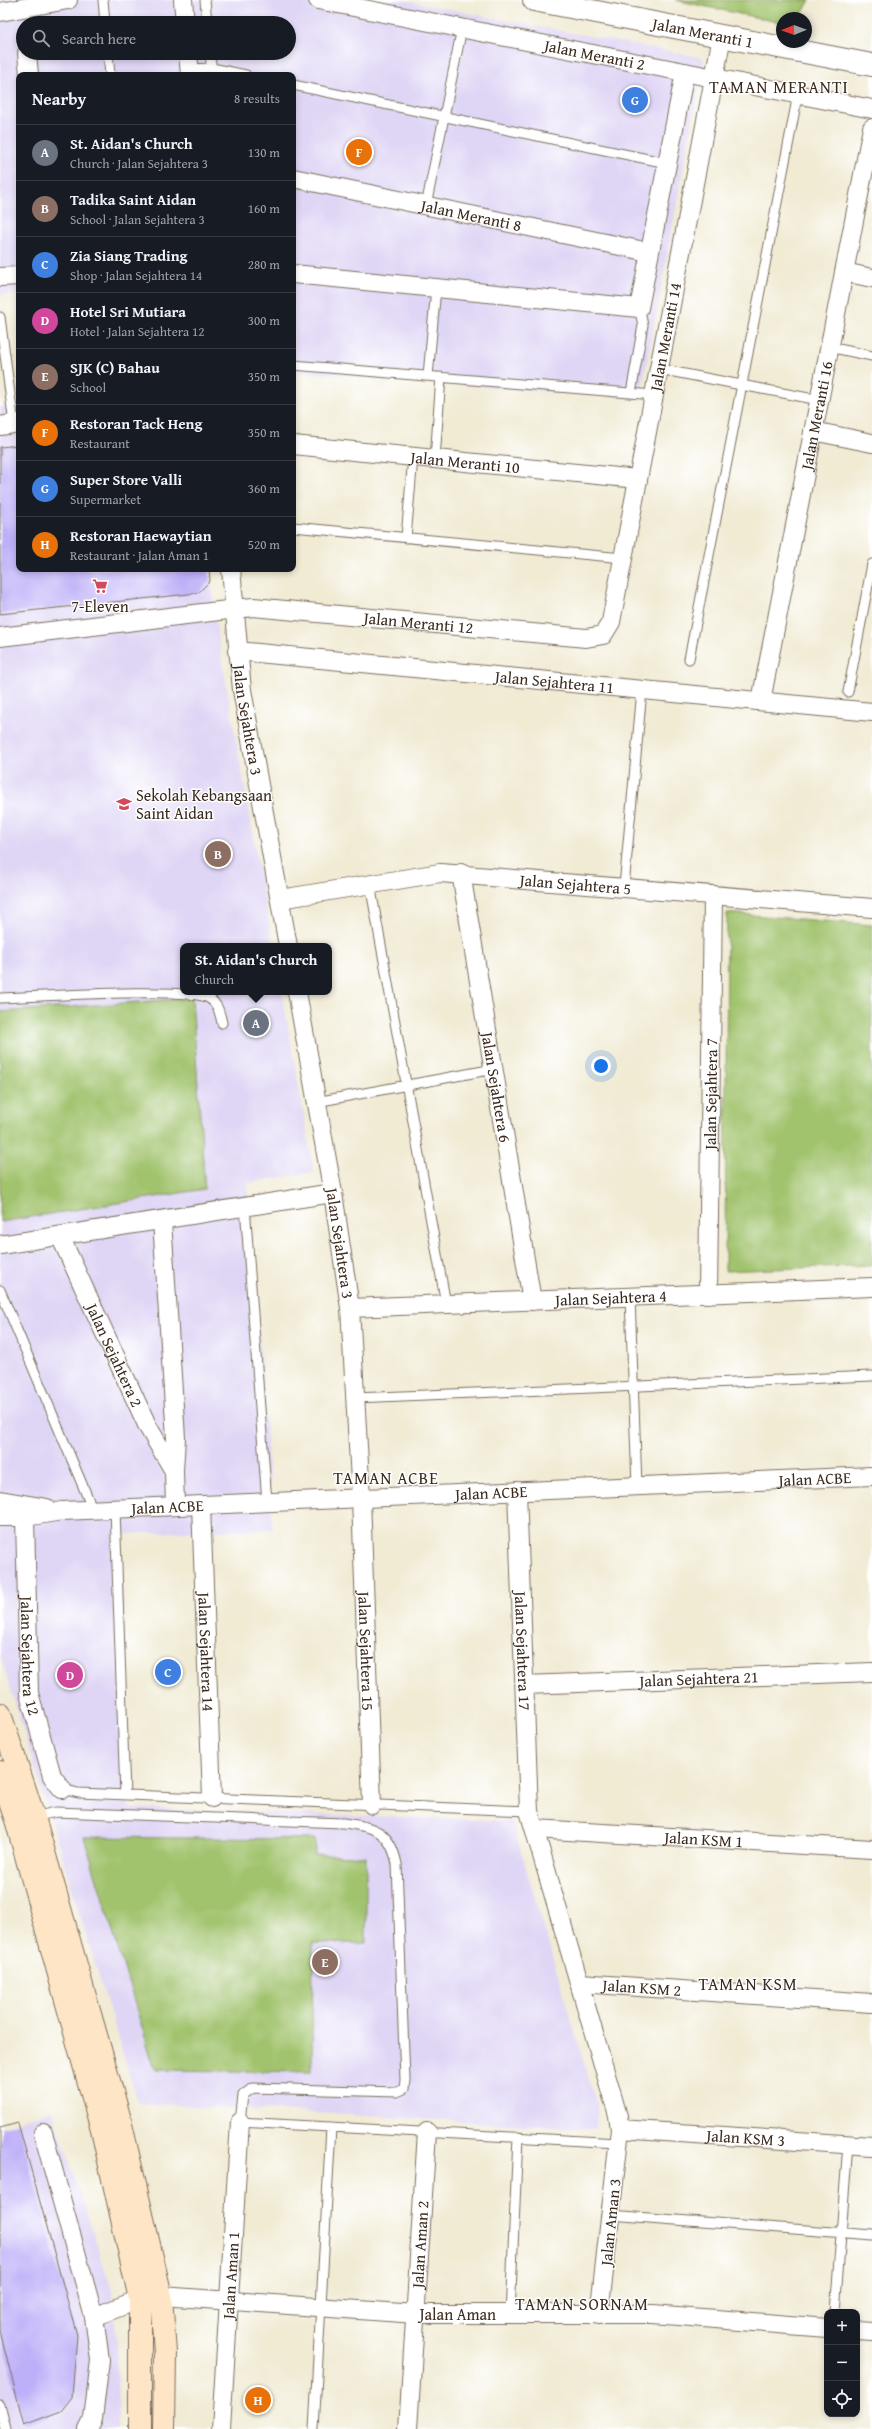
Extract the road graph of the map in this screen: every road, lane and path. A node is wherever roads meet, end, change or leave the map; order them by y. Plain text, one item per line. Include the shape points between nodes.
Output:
1 (68, 0) edge
2 (103, 0) edge
3 (183, 0) edge
4 (205, 0) edge
5 (318, 0) edge
6 (534, 0) edge
7 (23, 10) edge
8 (0, 12) edge
9 (104, 16) edge
10 (184, 16) edge
11 (206, 16) edge
12 (462, 28) junction
13 (722, 36) junction
14 (28, 60) edge
15 (109, 60) edge
16 (211, 60) edge
17 (872, 65) edge
18 (189, 66) edge
19 (212, 71) edge
20 (29, 72) edge
21 (110, 72) edge
22 (685, 72) junction
23 (715, 78) junction
24 (296, 86) edge
25 (798, 94) junction
26 (872, 109) edge
27 (444, 117) junction
28 (872, 128) edge
29 (667, 163) junction
30 (296, 179) edge
31 (866, 189) edge
32 (426, 206) junction
33 (649, 252) junction
34 (844, 272) junction
35 (296, 274) edge
36 (16, 276) edge
37 (0, 277) edge
38 (872, 278) edge
39 (436, 288) junction
40 (639, 308) junction
41 (0, 317) edge
42 (829, 347) junction
43 (872, 356) edge
44 (296, 365) edge
45 (659, 369) junction
46 (428, 376) junction
47 (441, 377) junction
48 (742, 385) junction
49 (631, 393) junction
50 (654, 395) junction
51 (819, 400) junction
52 (11, 424) edge
53 (813, 431) junction
54 (872, 443) edge
55 (296, 445) edge
56 (413, 457) junction
57 (435, 459) junction
58 (638, 479) junction
59 (296, 527) edge
60 (406, 538) junction
61 (623, 558) junction
62 (872, 564) edge
63 (231, 572) edge
64 (234, 611) junction
65 (603, 635) joint
66 (0, 637) edge
67 (237, 651) junction
68 (689, 659) dead end
69 (642, 690) junction
70 (848, 692) dead end
71 (761, 701) junction
72 (872, 712) edge
73 (461, 873) junction
74 (370, 884) junction
75 (624, 887) junction
76 (713, 895) junction
77 (280, 899) junction
78 (872, 908) edge
79 (287, 943) edge
80 (180, 994) edge
81 (198, 995) edge
82 (298, 995) edge
83 (0, 998) edge
84 (222, 1023) dead end
85 (494, 1069) junction
86 (406, 1086) junction
87 (316, 1102) junction
88 (333, 1193) junction
89 (245, 1206) junction
90 (162, 1220) junction
91 (60, 1236) junction
92 (0, 1245) edge
93 (872, 1288) edge
94 (0, 1290) edge
95 (708, 1294) junction
96 (630, 1297) junction
97 (532, 1301) junction
98 (446, 1304) junction
99 (350, 1308) junction
100 (872, 1376) edge
101 (633, 1386) junction
102 (355, 1398) junction
103 (174, 1471) junction
104 (872, 1476) edge
105 (637, 1486) junction
106 (517, 1491) junction
107 (361, 1498) junction
108 (0, 1500) edge
109 (267, 1502) junction
110 (201, 1505) junction
111 (175, 1506) junction
112 (115, 1509) junction
113 (93, 1510) junction
114 (62, 1511) junction
115 (0, 1517) edge
116 (25, 1517) junction
117 (872, 1672) edge
118 (525, 1686) junction
119 (0, 1714) edge
120 (0, 1772) edge
121 (62, 1789) joint
122 (125, 1795) junction
123 (212, 1798) junction
124 (372, 1804) junction
125 (529, 1811) junction
126 (25, 1820) junction
127 (535, 1829) junction
128 (872, 1849) edge
129 (580, 1983) junction
130 (872, 2003) edge
131 (240, 2122) junction
132 (331, 2127) junction
133 (427, 2132) junction
134 (43, 2133) dead end
135 (619, 2136) junction
136 (518, 2137) junction
137 (848, 2144) junction
138 (872, 2146) edge
139 (610, 2215) junction
140 (842, 2232) junction
141 (872, 2235) edge
142 (161, 2296) junction
143 (140, 2299) junction
144 (229, 2301) junction
145 (321, 2307) junction
146 (835, 2309) edge
147 (416, 2314) junction
148 (510, 2315) junction
149 (599, 2315) junction
150 (94, 2317) junction
151 (824, 2328) edge
152 (860, 2331) edge
153 (872, 2332) edge
154 (0, 2405) edge
155 (6, 2429) edge
156 (88, 2429) edge
157 (140, 2429) edge
158 (164, 2429) edge
159 (221, 2429) edge
160 (314, 2429) edge
161 (408, 2429) edge

1 - 7 street
2 - 9 lane
3 - 10 street
4 - 11 lane
5 - 12 street, Jalan Meranti 2
6 - 13 street, Jalan Meranti 1
7 - 8 street
12 - 22 street, Jalan Meranti 2
12 - 27 lane
13 - 17 street, Jalan Meranti 1
13 - 23 street, Jalan Meranti 14
14 - 20 street
15 - 21 lane
16 - 19 lane
18 - 19 lane
22 - 23 street, Jalan Meranti 2
22 - 29 street
23 - 25 street, Jalan Meranti 2
23 - 45 street, Jalan Meranti 14
24 - 27 lane
25 - 26 street, Jalan Meranti 2
25 - 48 lane
27 - 29 lane
27 - 32 lane
28 - 31 street, Jalan Meranti 16
29 - 33 street
30 - 32 street, Jalan Meranti 8
31 - 34 street, Jalan Meranti 16
32 - 33 street, Jalan Meranti 8
33 - 40 street
34 - 38 street
34 - 42 street, Jalan Meranti 16
35 - 39 street
36 - 37 street
39 - 40 street
39 - 46 lane
40 - 49 lane via 643,326
41 - 52 lane
42 - 43 lane
42 - 51 street, Jalan Meranti 16
44 - 46 lane
45 - 48 lane
45 - 50 street, Jalan Meranti 14
46 - 47 lane
47 - 49 lane
47 - 57 lane
48 - 51 lane
48 - 68 lane
49 - 50 lane
50 - 58 street, Jalan Meranti 14
51 - 53 street, Jalan Meranti 16
53 - 54 street
53 - 71 street, Jalan Meranti 16
55 - 56 street, Jalan Meranti 10
56 - 57 street, Jalan Meranti 10
56 - 60 lane
57 - 58 street, Jalan Meranti 10
58 - 61 street, Jalan Meranti 14
59 - 60 lane
60 - 61 lane
61 - 65 street, Jalan Meranti 14 via 611,622
62 - 70 lane
63 - 64 street, Jalan Sejahtera 3
64 - 65 street, Jalan Meranti 12 via 254,608 586,638
64 - 66 street, Jalan Meranti 12
64 - 67 street, Jalan Sejahtera 3
67 - 69 street, Jalan Sejahtera 11
67 - 77 street, Jalan Sejahtera 3
69 - 71 street, Jalan Sejahtera 11
69 - 75 lane
71 - 72 street, Jalan Sejahtera 11
73 - 74 street, Jalan Sejahtera 5 via 419,875
73 - 75 street, Jalan Sejahtera 5
73 - 85 street, Jalan Sejahtera 6
74 - 77 street, Jalan Sejahtera 5
74 - 86 lane
75 - 76 street, Jalan Sejahtera 5
76 - 78 street, Jalan Sejahtera 5
76 - 95 street, Jalan Sejahtera 7
77 - 79 street, Jalan Sejahtera 3
80 - 83 lane
81 - 84 lane via 211,999 217,1006
82 - 87 street, Jalan Sejahtera 3
85 - 86 lane
85 - 97 street, Jalan Sejahtera 6
86 - 87 lane
86 - 98 lane
87 - 88 street, Jalan Sejahtera 3
88 - 89 street
88 - 99 street, Jalan Sejahtera 3
89 - 90 street
89 - 109 lane
90 - 91 street
90 - 103 street, Jalan Sejahtera 2 via 176,1438
91 - 92 street
91 - 103 street, Jalan Sejahtera 2 via 148,1427
93 - 95 street, Jalan Sejahtera 4
94 - 113 lane
95 - 96 street, Jalan Sejahtera 4
96 - 97 street, Jalan Sejahtera 4
96 - 101 lane
97 - 98 street, Jalan Sejahtera 4
98 - 99 street, Jalan Sejahtera 4
99 - 102 street, Jalan Sejahtera 3
100 - 101 lane
101 - 102 lane
101 - 105 lane
102 - 107 street, Jalan Sejahtera 3
103 - 111 street, Jalan Sejahtera 2
104 - 105 street, Jalan ACBE
105 - 106 street, Jalan ACBE
106 - 107 street, Jalan ACBE
106 - 118 street, Jalan Sejahtera 17
107 - 109 street, Jalan ACBE
107 - 124 street, Jalan Sejahtera 15
108 - 114 street, Jalan ACBE
109 - 110 street, Jalan ACBE
110 - 111 street, Jalan ACBE
110 - 123 street, Jalan Sejahtera 14
111 - 112 street, Jalan ACBE
112 - 113 street, Jalan ACBE
112 - 122 lane
113 - 114 street, Jalan ACBE
114 - 116 street, Jalan ACBE
115 - 116 street, Jalan ACBE
116 - 121 street, Jalan Sejahtera 12 via 29,1693 52,1776
117 - 118 street, Jalan Sejahtera 21
118 - 125 street, Jalan Sejahtera 17
119 - 126 main road
120 - 126 main road
121 - 122 lane via 78,1793
122 - 123 lane
123 - 124 lane
124 - 125 lane
125 - 127 street, Jalan Sejahtera 17
126 - 131 lane via 56,1812 343,1823 368,1826 381,1832 390,1841 397,1864 404,2089 397,2092 253,2088 243,2095
126 - 142 main road via 119,2116
126 - 143 main road via 102,2130
127 - 128 street, Jalan KSM 1
127 - 129 street, Jalan Sejahtera 17
129 - 130 street, Jalan KSM 2
129 - 135 street, Jalan Aman 3 via 618,2116
131 - 132 lane
131 - 144 street, Jalan Aman 1
132 - 133 lane
132 - 145 lane
133 - 136 lane
133 - 147 street, Jalan Aman 2
134 - 150 street
135 - 136 lane
135 - 137 street, Jalan KSM 3
135 - 139 street, Jalan Aman 3
136 - 148 lane
137 - 138 street, Jalan KSM 3
137 - 140 lane
139 - 140 lane
139 - 149 street, Jalan Aman 3
140 - 141 lane
140 - 146 lane
142 - 143 street, Jalan Aman
142 - 144 street, Jalan Aman
142 - 158 main road via 165,2353
143 - 150 street, Jalan Aman
143 - 157 main road
144 - 145 street, Jalan Aman
144 - 159 street, Jalan Aman 1
145 - 147 street, Jalan Aman
145 - 160 lane
147 - 148 street, Jalan Aman
147 - 161 street, Jalan Aman 2
148 - 149 street, Jalan Aman
149 - 151 street, Jalan Aman via 653,2314
150 - 156 street via 100,2360 93,2420
152 - 153 street
154 - 155 lane

